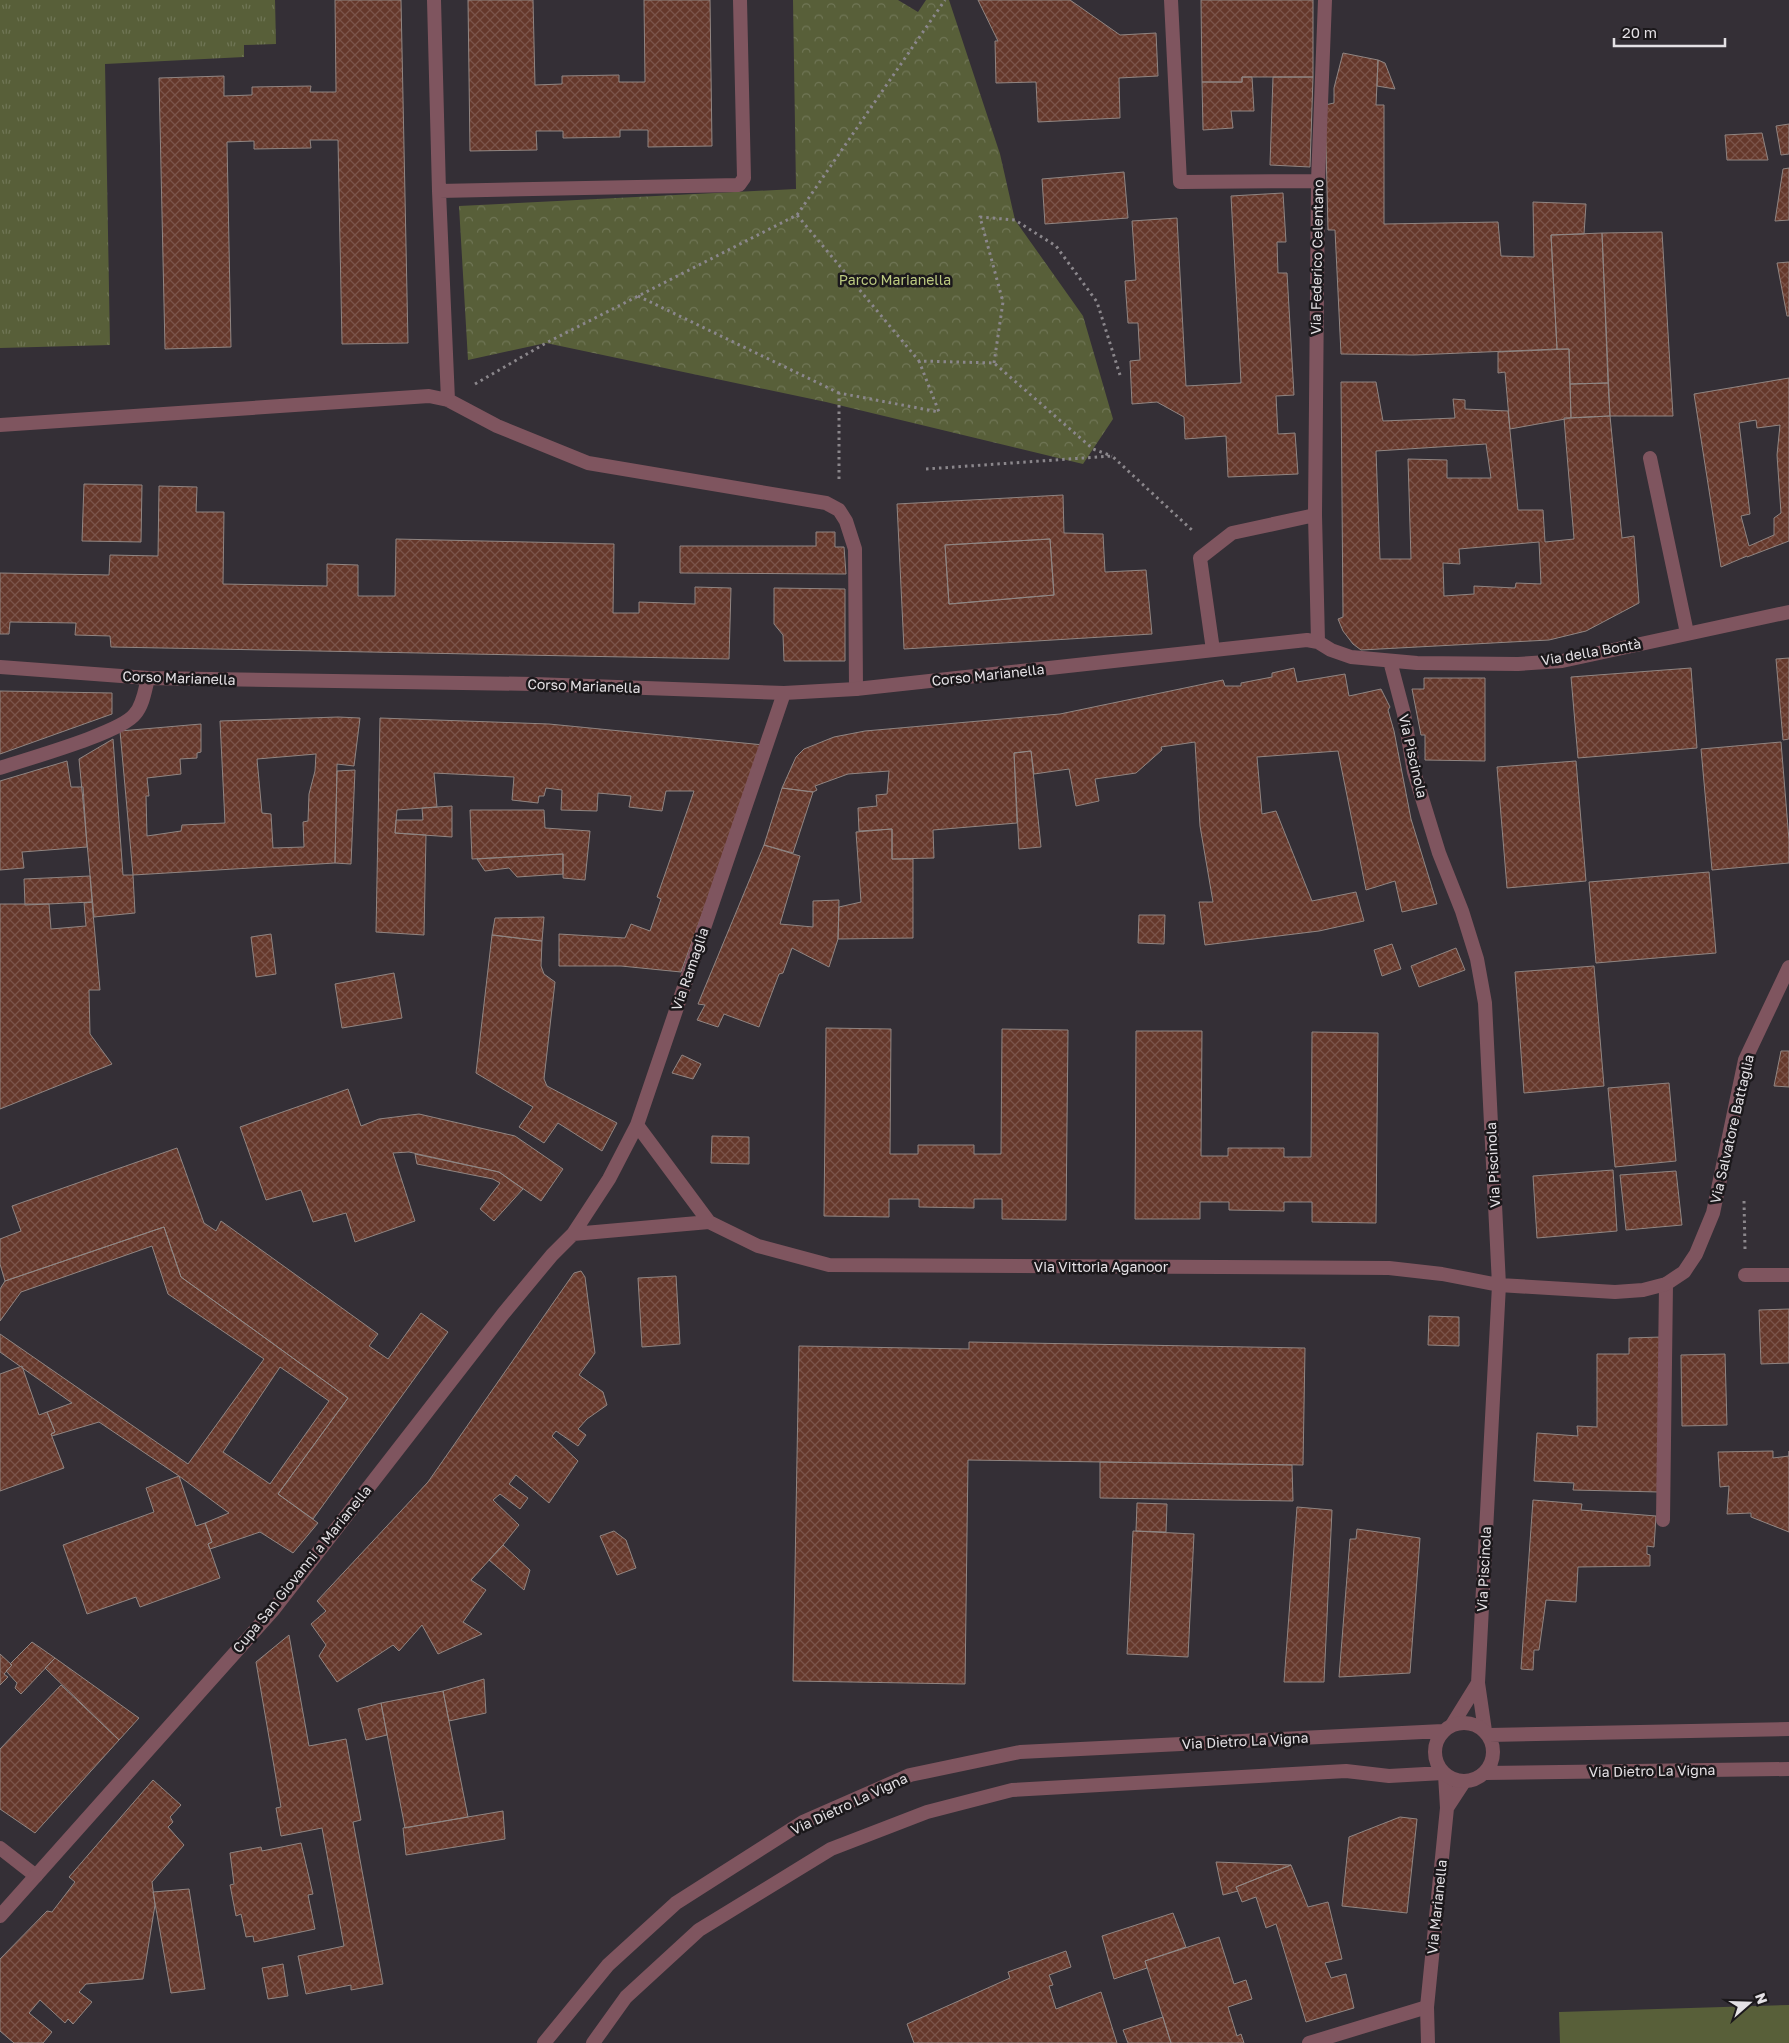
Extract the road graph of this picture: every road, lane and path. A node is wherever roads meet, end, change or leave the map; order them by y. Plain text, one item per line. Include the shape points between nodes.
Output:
1 (434, 0) edge
2 (740, 0) edge
3 (944, 0) edge
4 (1171, 0) edge
5 (1325, 0) edge
6 (1318, 181) junction
7 (439, 191) junction
8 (797, 215) junction
9 (638, 296) junction
10 (919, 360) junction
11 (994, 364) junction
12 (1120, 375) dead end
13 (840, 393) junction
14 (448, 400) junction
15 (0, 425) edge
16 (1112, 456) junction
17 (1650, 458) dead end
18 (926, 469) dead end
19 (839, 510) junction
20 (1315, 515) junction
21 (1212, 548) junction
22 (1789, 612) edge
23 (1687, 633) junction
24 (1318, 642) junction
25 (1213, 650) junction
26 (1390, 661) junction
27 (0, 667) edge
28 (148, 678) junction
29 (856, 689) junction
30 (784, 693) junction
31 (0, 768) edge
32 (1789, 967) edge
33 (638, 1125) junction
34 (1745, 1204) dead end
35 (709, 1222) junction
36 (573, 1234) junction
37 (1745, 1275) joint
38 (1789, 1275) edge
39 (1666, 1284) junction
40 (1499, 1285) junction
41 (1663, 1520) dead end
42 (1478, 1683) junction
43 (1448, 1728) junction
44 (1789, 1729) edge
45 (1487, 1733) junction
46 (1789, 1769) edge
47 (1484, 1773) junction
48 (1444, 1774) junction
49 (1464, 1782) junction
50 (1447, 1808) junction
51 (0, 1848) edge
52 (36, 1876) junction
53 (0, 1916) edge
54 (1427, 2007) junction
55 (544, 2043) edge
56 (593, 2043) edge
57 (1309, 2043) edge
58 (1428, 2043) edge

1 - 7 street
2 - 7 street via 744,178 739,185
3 - 8 path
4 - 6 street via 1180,182
5 - 6 street, Via Federico Celentano
6 - 20 street, Via Federico Celentano
7 - 14 street
8 - 9 path
8 - 10 path
9 - 13 path
9 - 14 path via 546,342
10 - 11 path
10 - 13 path via 939,412
11 - 12 path via 1003,302 980,217 1015,220 1056,246 1097,302
11 - 16 path via 1093,449
13 - 19 path
14 - 15 street via 429,396 397,397
14 - 19 street via 497,426 588,464 826,503
16 - 18 path
16 - 21 path
17 - 23 street
19 - 29 street via 852,534 855,549
20 - 21 street via 1232,533
20 - 24 street, Via Federico Celentano
21 - 25 street via 1200,558
22 - 23 street, Via della Bontà
23 - 26 street, Via della Bontà via 1562,661 1518,664
24 - 25 street, Corso Marianella via 1307,640
24 - 26 street, Via della Bontà via 1350,657
25 - 29 street, Corso Marianella
26 - 40 street, Via Piscinola via 1414,772 1477,958 1485,1003
27 - 28 street, Corso Marianella
28 - 30 street, Corso Marianella via 534,684
28 - 31 street via 140,706 128,720 92,737
29 - 30 street, Corso Marianella
30 - 33 street, Via Ramaglia
32 - 39 street, Via Salvatore Battaglia via 1745,1060 1714,1213 1696,1254 1684,1272
33 - 35 street, Via Vittoria Aganoor
33 - 36 street, Via Ramaglia via 610,1179
34 - 37 path
35 - 36 street
35 - 40 street, Via Vittoria Aganoor via 758,1246 829,1265 1389,1268
36 - 52 street, Cupa San Giovanni a Marianella via 503,1314 274,1609
37 - 38 street
39 - 40 street, Via Salvatore Battaglia via 1615,1292
39 - 41 street
40 - 42 street, Via Piscinola
42 - 43 street, Via Piscinola
42 - 45 street, Via Piscinola
43 - 45 street via 1472,1724
43 - 48 street via 1437,1741 1434,1752 1436,1764
43 - 55 street, Via Dietro La Vigna via 1020,1752 910,1775 803,1822 676,1902 608,1965
44 - 45 street
45 - 47 street via 1493,1752 1492,1764
46 - 47 street, Via Dietro La Vigna
47 - 49 street via 1475,1780
48 - 49 street
48 - 50 street, Via Marianella
48 - 56 street via 1389,1776 1346,1772 1012,1790 927,1812 831,1849 699,1930 626,1998
49 - 50 street, Via Marianella
50 - 54 street, Via Marianella
51 - 52 street
52 - 53 street, Cupa San Giovanni a Marianella
54 - 57 street
54 - 58 street, Via Marianella

